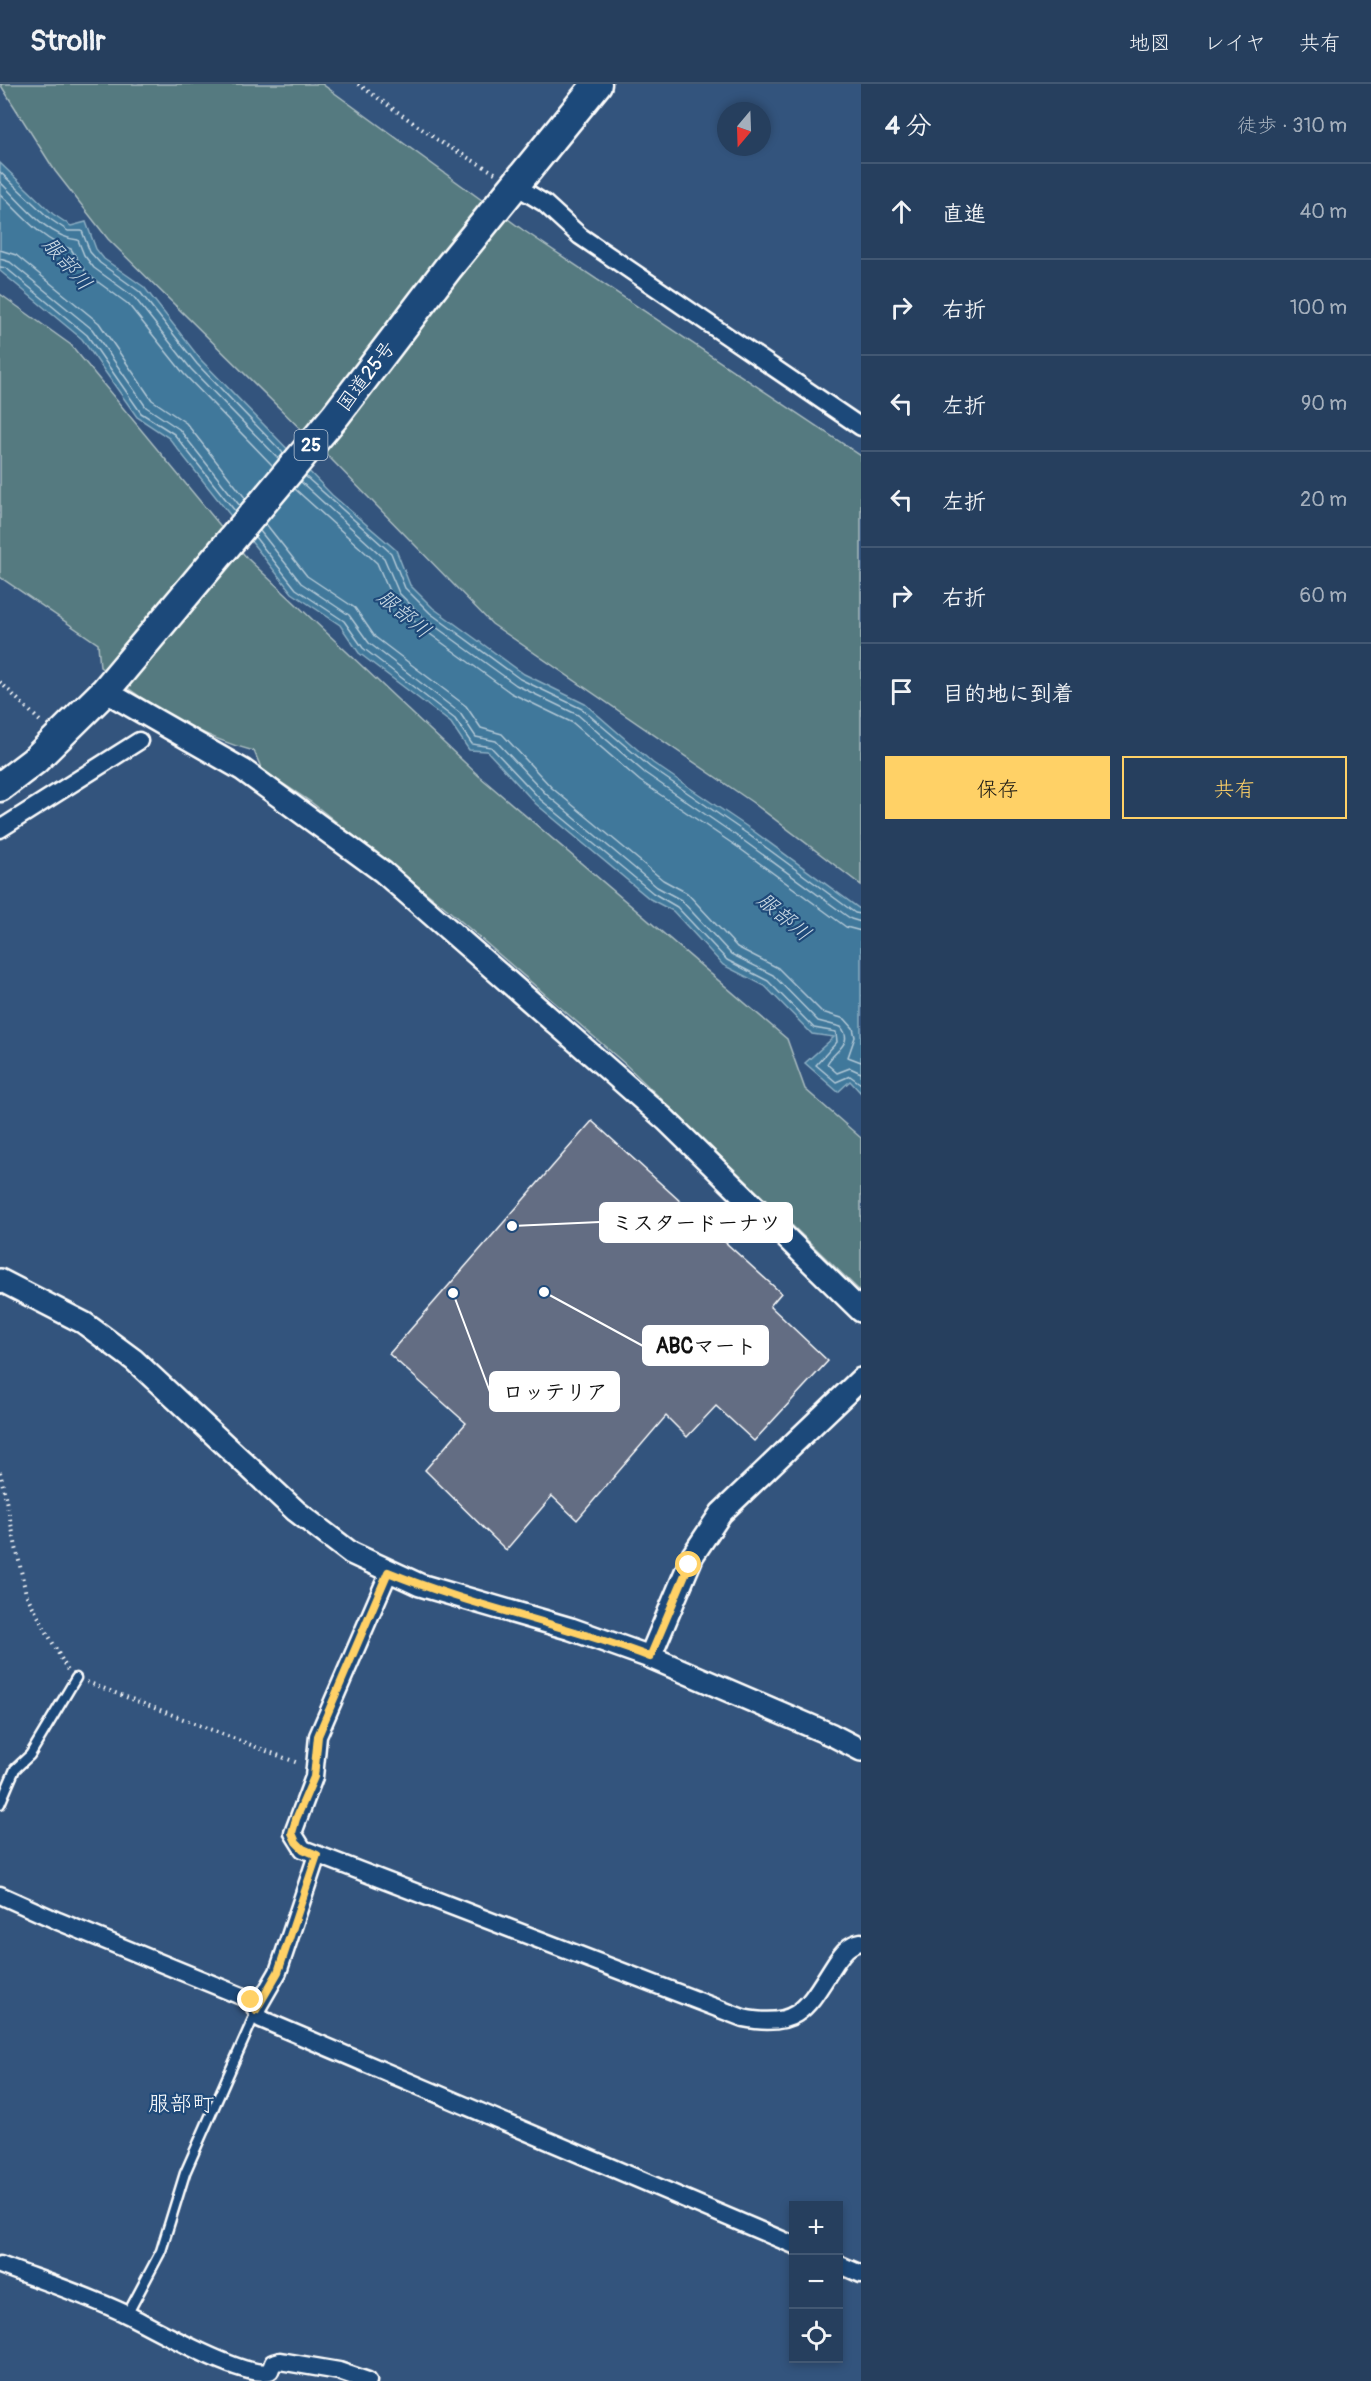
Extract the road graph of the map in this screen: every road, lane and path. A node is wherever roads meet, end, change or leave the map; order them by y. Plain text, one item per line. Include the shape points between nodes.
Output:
1 (358, 84) edge
2 (597, 84) edge
3 (513, 190) junction
4 (861, 427) edge
5 (0, 682) edge
6 (105, 691) junction
7 (58, 738) junction
8 (139, 741) dead end
9 (0, 787) edge
10 (0, 829) edge
11 (0, 1280) edge
12 (861, 1311) edge
13 (861, 1379) edge
14 (0, 1472) edge
15 (388, 1572) junction
16 (650, 1657) junction
17 (76, 1678) junction
18 (861, 1750) edge
19 (314, 1777) junction
20 (0, 1804) edge
21 (317, 1855) junction
22 (0, 1895) edge
23 (861, 1942) edge
24 (256, 2010) junction
25 (789, 2243) edge
26 (0, 2265) edge
27 (843, 2266) edge
28 (861, 2274) edge
29 (127, 2314) junction
30 (270, 2376) edge
31 (368, 2381) edge

1 - 3 path
2 - 3 highway, 国道25号 / 25
3 - 4 street via 544,203 580,236
3 - 6 highway, 国道25号 / 25 via 336,415
5 - 7 path
6 - 7 highway, 国道25号 / 25
6 - 12 street via 243,770 384,872 666,1120
7 - 9 highway, 国道25号 / 25
8 - 10 street
11 - 15 street via 56,1307 127,1354 311,1524
13 - 16 street via 721,1513 693,1555
14 - 17 path via 26,1594
15 - 16 street via 446,1594 571,1629
15 - 19 street via 318,1736
16 - 18 street
17 - 19 path via 297,1762
17 - 20 lane via 30,1755 15,1769
19 - 21 street via 292,1833 303,1849
21 - 23 street via 761,2022 792,2018 807,2005 846,1949
21 - 24 street via 278,1972
22 - 24 street via 251,2000
24 - 25 street via 261,2019
24 - 29 lane via 185,2173 162,2252
26 - 29 street
27 - 28 street
29 - 30 street via 204,2355
30 - 31 street via 273,2363 280,2361 339,2371

